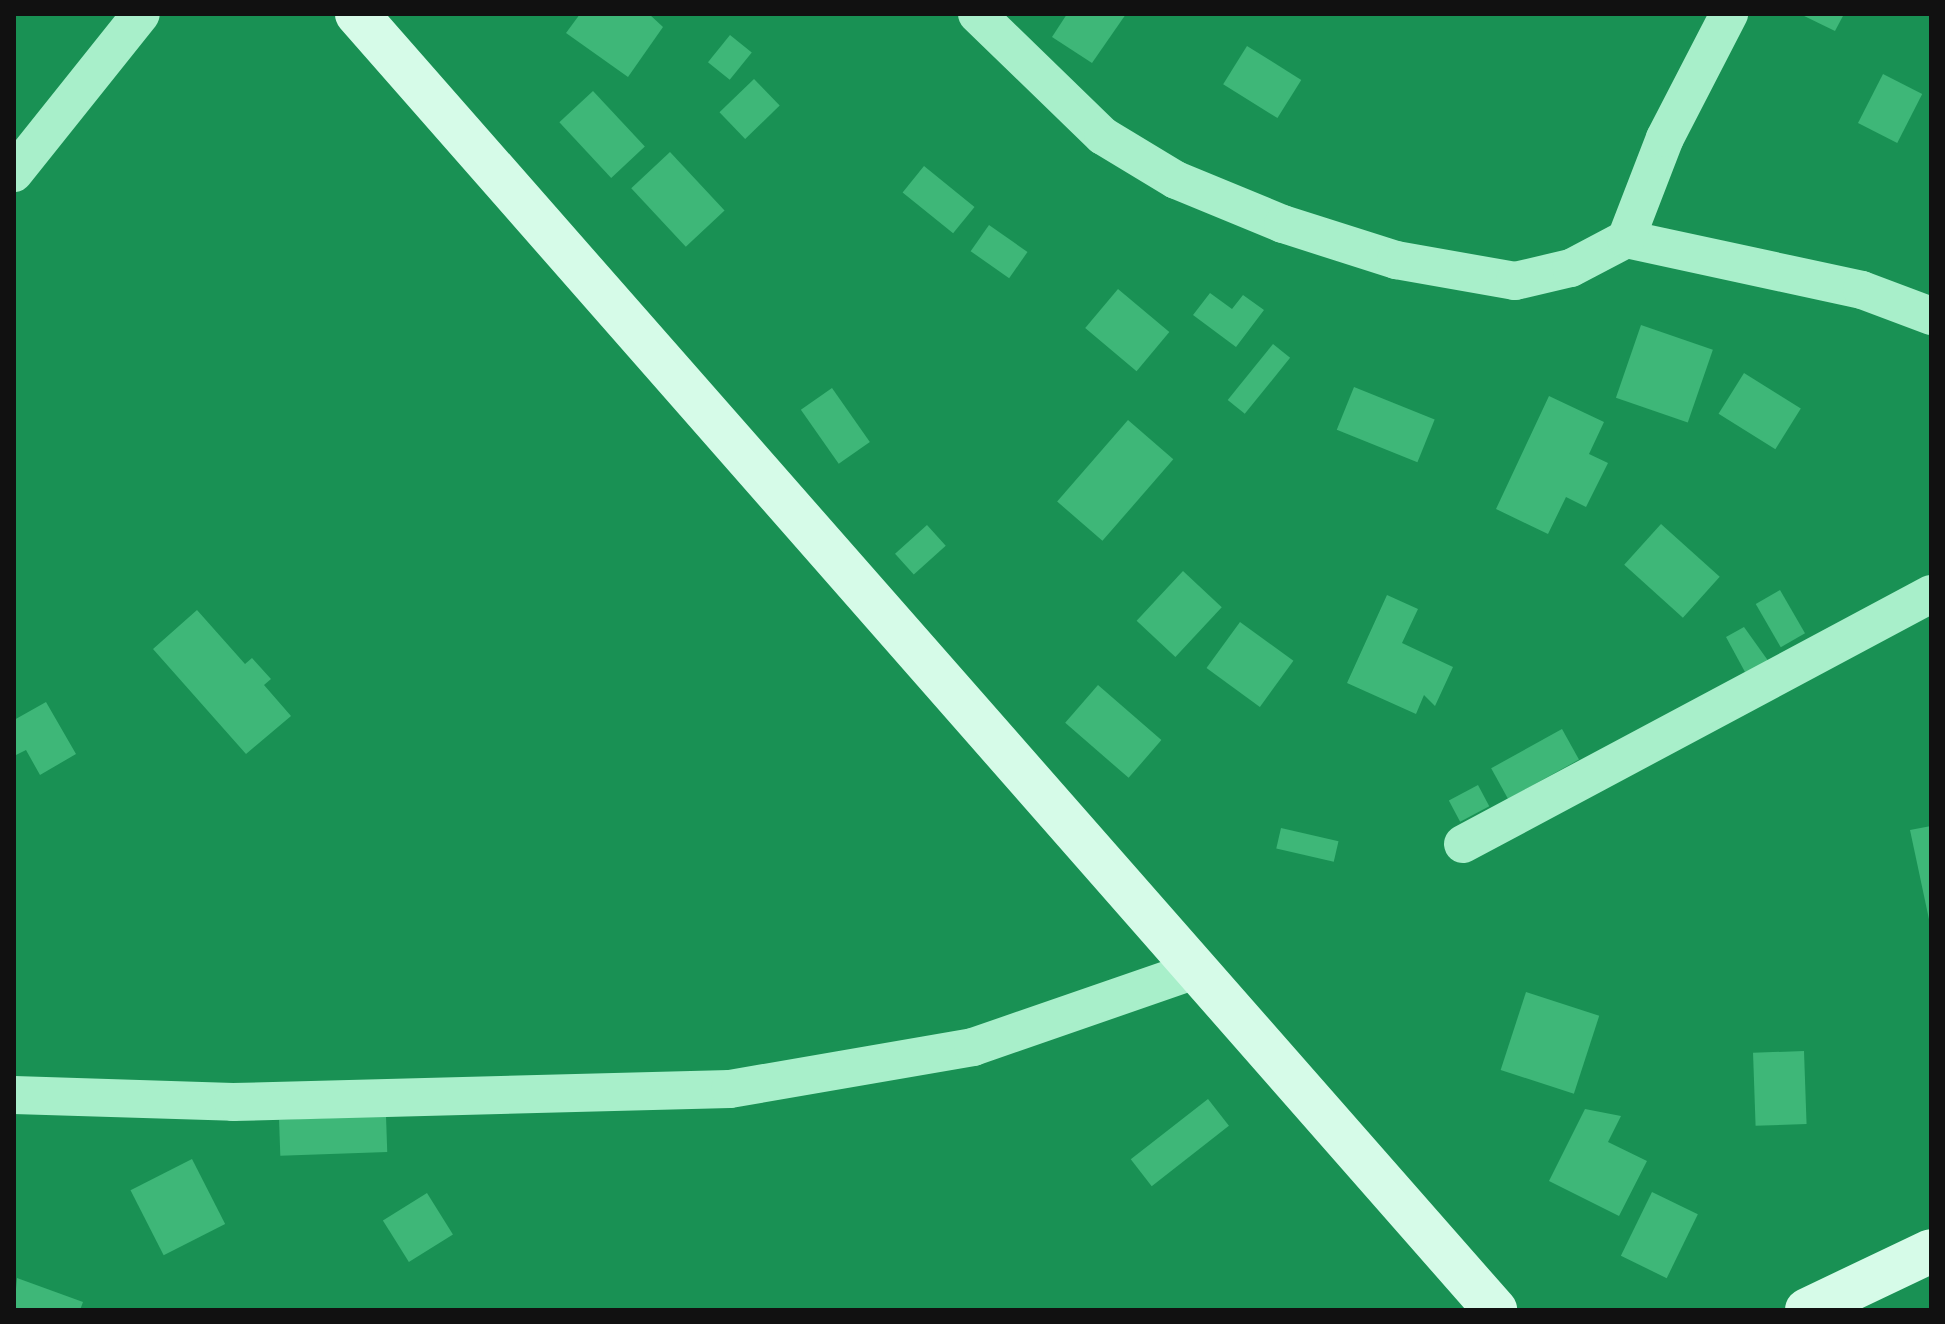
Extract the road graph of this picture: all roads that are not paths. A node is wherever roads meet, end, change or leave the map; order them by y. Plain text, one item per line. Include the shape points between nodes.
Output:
1 (141, 14) edge
2 (977, 14) edge
3 (1729, 14) edge
4 (370, 19) edge
5 (14, 173) edge
6 (1626, 239) junction
7 (1931, 316) edge
8 (1931, 594) edge
9 (1463, 844) dead end
10 (1192, 971) junction
11 (14, 1095) edge
12 (1925, 1262) edge
13 (1495, 1310) edge
14 (1807, 1310) edge

1 - 5 street
2 - 6 street via 1103,136 1176,180 1283,224 1396,260 1515,281 1571,268
3 - 6 street via 1665,138
4 - 10 main road
6 - 7 street via 1862,290
8 - 9 street
10 - 11 street via 973,1047 730,1089 233,1102
10 - 13 main road
12 - 14 main road

